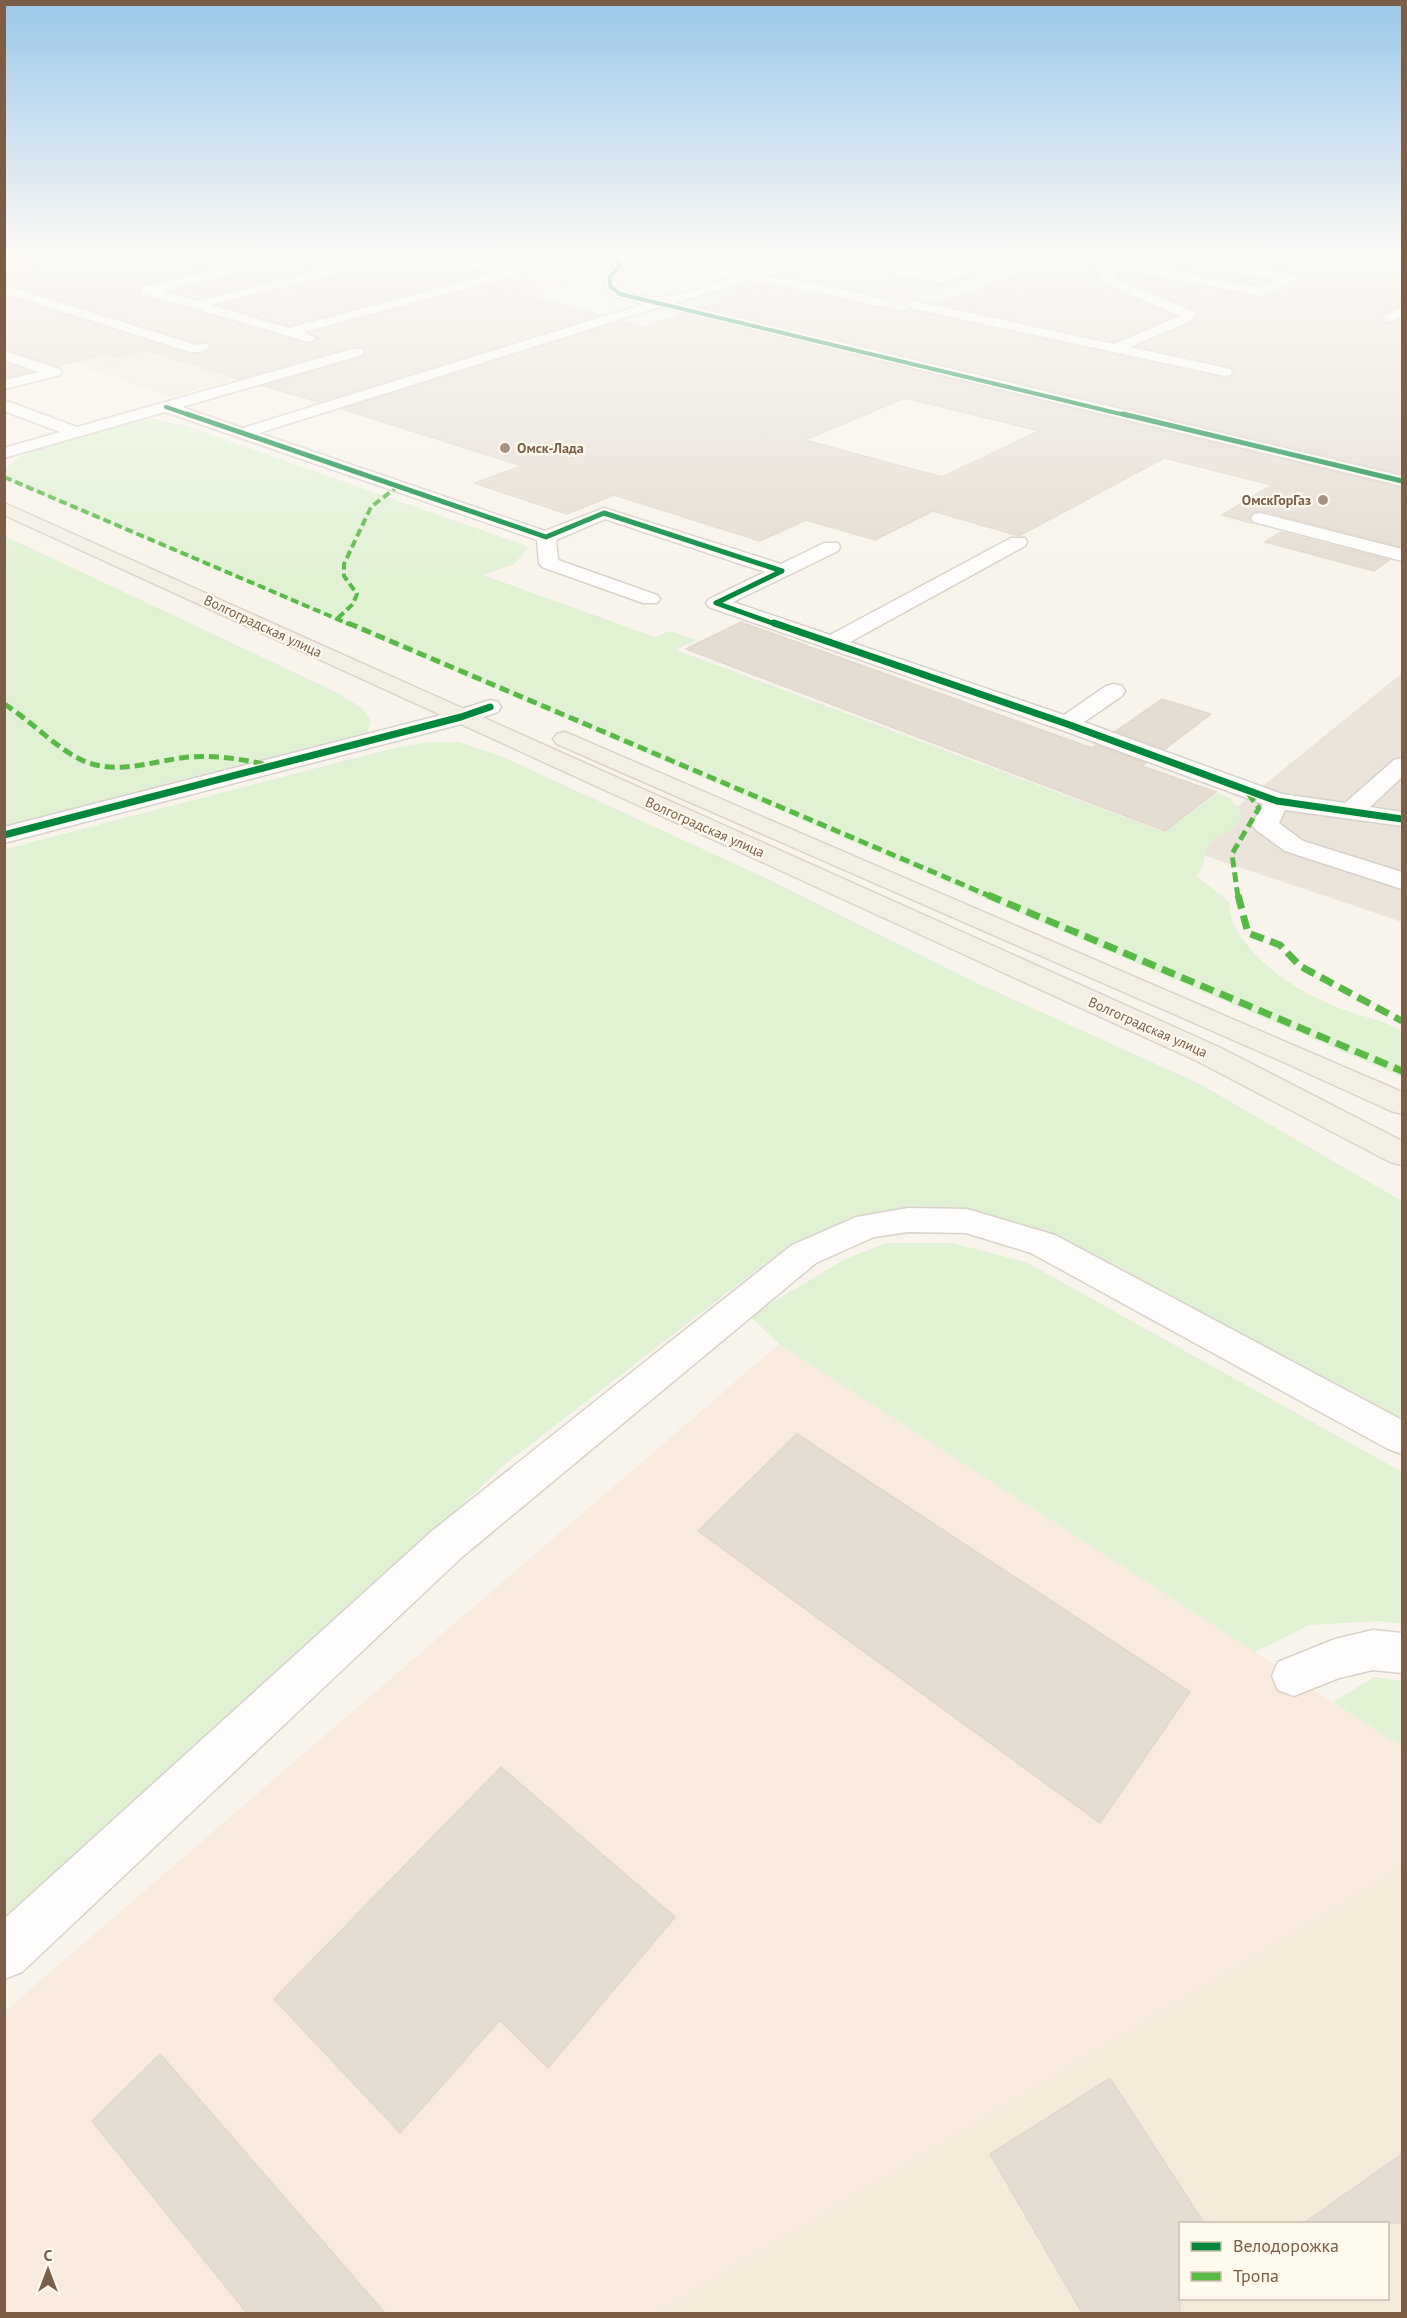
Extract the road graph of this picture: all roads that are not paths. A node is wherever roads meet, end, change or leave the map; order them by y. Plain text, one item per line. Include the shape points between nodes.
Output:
1 (30, 363) edge
2 (318, 363) edge
3 (467, 363) edge
4 (906, 363) edge
5 (1185, 363) edge
6 (1225, 372) dead end
7 (4, 385) edge
8 (4, 405) edge
9 (166, 407) junction
10 (75, 432) junction
11 (243, 433) junction
12 (307, 436) dead end
13 (278, 445) junction
14 (4, 453) edge
15 (1402, 481) edge
16 (4, 491) edge
17 (4, 508) edge
18 (1260, 518) dead end
19 (546, 537) junction
20 (1018, 542) dead end
21 (831, 547) dead end
22 (1402, 555) edge
23 (782, 571) junction
24 (650, 599) dead end
25 (832, 643) junction
26 (1114, 692) dead end
27 (490, 707) junction
28 (461, 717) junction
29 (1067, 724) junction
30 (1402, 765) edge
31 (1277, 801) junction
32 (1351, 811) junction
33 (1402, 819) edge
34 (4, 835) edge
35 (1402, 881) edge
36 (1402, 1104) edge
37 (1402, 1154) edge
38 (1402, 1438) edge
39 (1402, 1653) edge
40 (1294, 1676) dead end
41 (4, 1954) edge

1 - 7 street via 55,372
2 - 9 street
3 - 11 street
4 - 15 street
5 - 6 street
8 - 10 street
9 - 10 street
9 - 11 street
10 - 14 street
11 - 13 street
12 - 13 street
13 - 19 street
16 - 27 main road, Волгоградская улица
17 - 28 main road, Волгоградская улица
18 - 22 street
19 - 23 street via 604,513
19 - 24 street via 549,563
20 - 25 street
21 - 23 street
23 - 25 street via 716,603
25 - 29 street
26 - 29 street
27 - 28 street
27 - 36 main road, Волгоградская улица
28 - 34 street
28 - 37 main road, Волгоградская улица via 1210,1055
29 - 31 street
30 - 32 street
31 - 32 street
31 - 35 street via 1265,825 1294,846
32 - 33 street
38 - 41 street via 1043,1244 967,1221 908,1220 868,1226 804,1254 447,1544
39 - 40 street via 1373,1650 1335,1659

